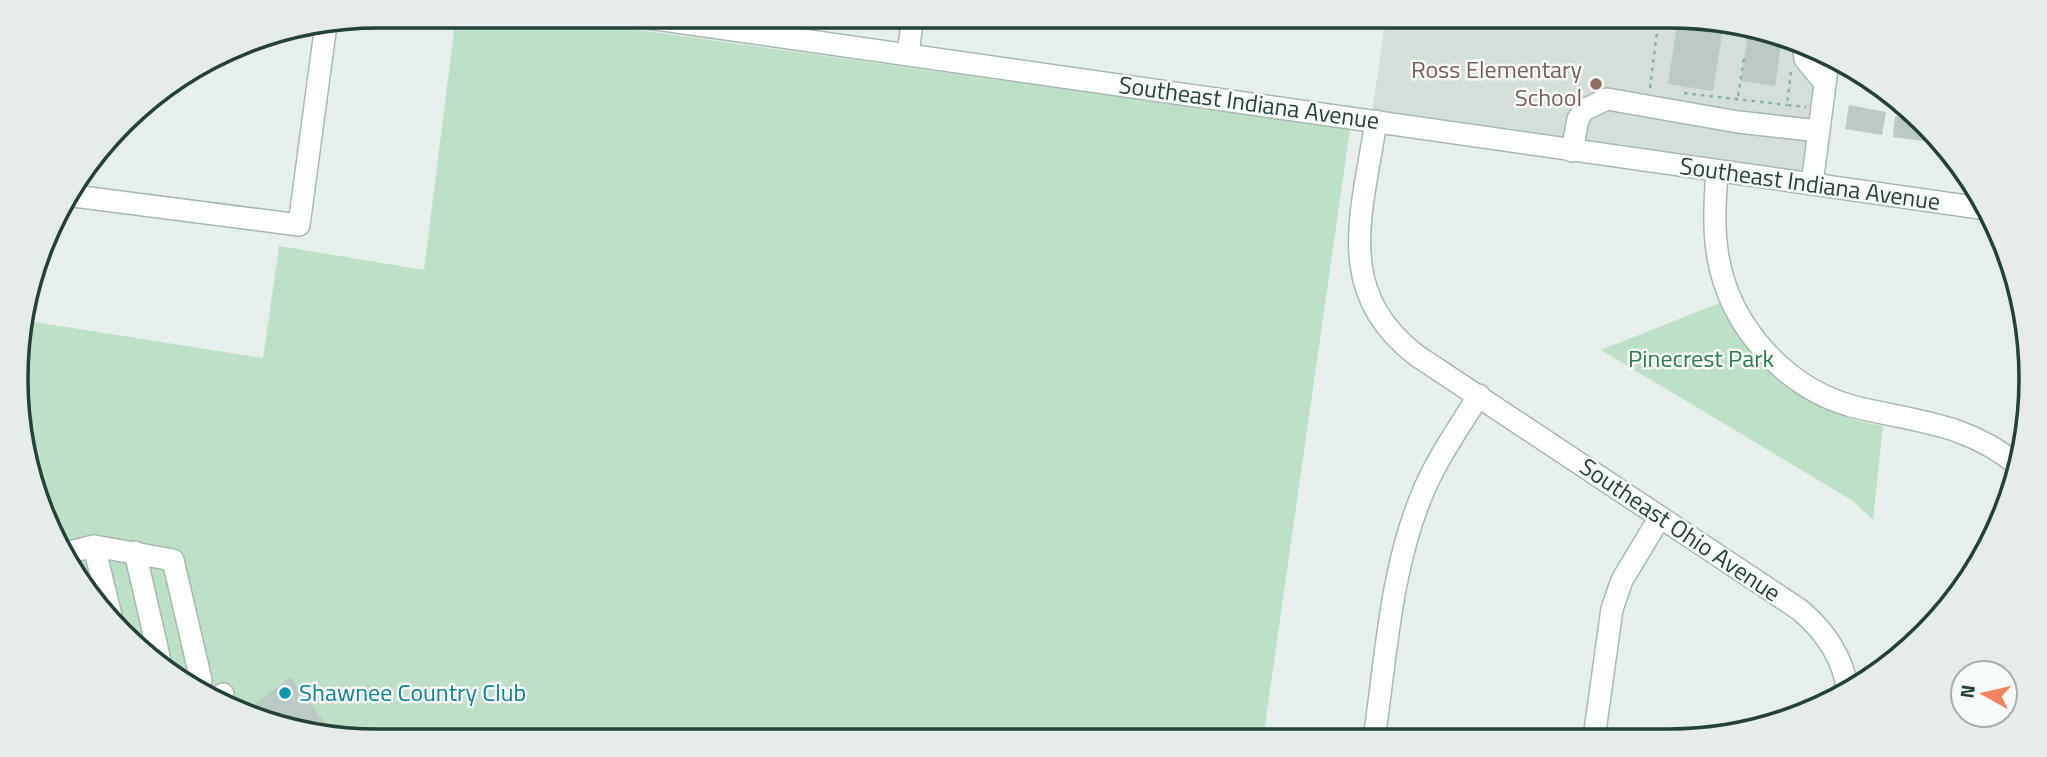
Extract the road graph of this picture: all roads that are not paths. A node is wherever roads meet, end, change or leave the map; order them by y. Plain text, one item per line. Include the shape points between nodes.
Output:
1 (721, 28) edge
2 (911, 28) edge
3 (325, 32) edge
4 (908, 54) junction
5 (1805, 56) edge
6 (1827, 66) edge
7 (1825, 83) junction
8 (1376, 121) junction
9 (1819, 131) junction
10 (1572, 151) junction
11 (1717, 171) junction
12 (1812, 184) junction
13 (79, 197) edge
14 (1974, 207) edge
15 (1479, 395) junction
16 (2009, 459) edge
17 (1660, 516) junction
18 (94, 546) junction
19 (73, 551) edge
20 (135, 552) junction
21 (107, 601) edge
22 (158, 651) edge
23 (197, 678) edge
24 (1845, 681) edge
25 (1375, 729) edge
26 (1595, 729) edge

1 - 4 street, Southeast Indiana Avenue
2 - 4 street
3 - 13 street via 299,225
4 - 8 street, Southeast Indiana Avenue
5 - 7 street
6 - 7 street
7 - 9 street
8 - 10 street, Southeast Indiana Avenue
8 - 15 street, Southeast Ohio Avenue via 1357,246 1366,291 1384,325 1401,343
9 - 10 street via 1607,99 1584,110
9 - 12 street
10 - 11 street, Southeast Indiana Avenue
11 - 12 street, Southeast Indiana Avenue
11 - 16 street via 1715,234 1721,271 1735,309 1767,355 1828,397 1955,428
12 - 14 street, Southeast Indiana Avenue
15 - 17 street, Southeast Ohio Avenue
15 - 25 street via 1429,479 1407,536
17 - 24 street, Southeast Ohio Avenue via 1810,618 1836,653
17 - 26 street via 1622,580 1612,609
18 - 19 street
18 - 20 street
18 - 21 street
20 - 22 street
20 - 23 street via 173,560

